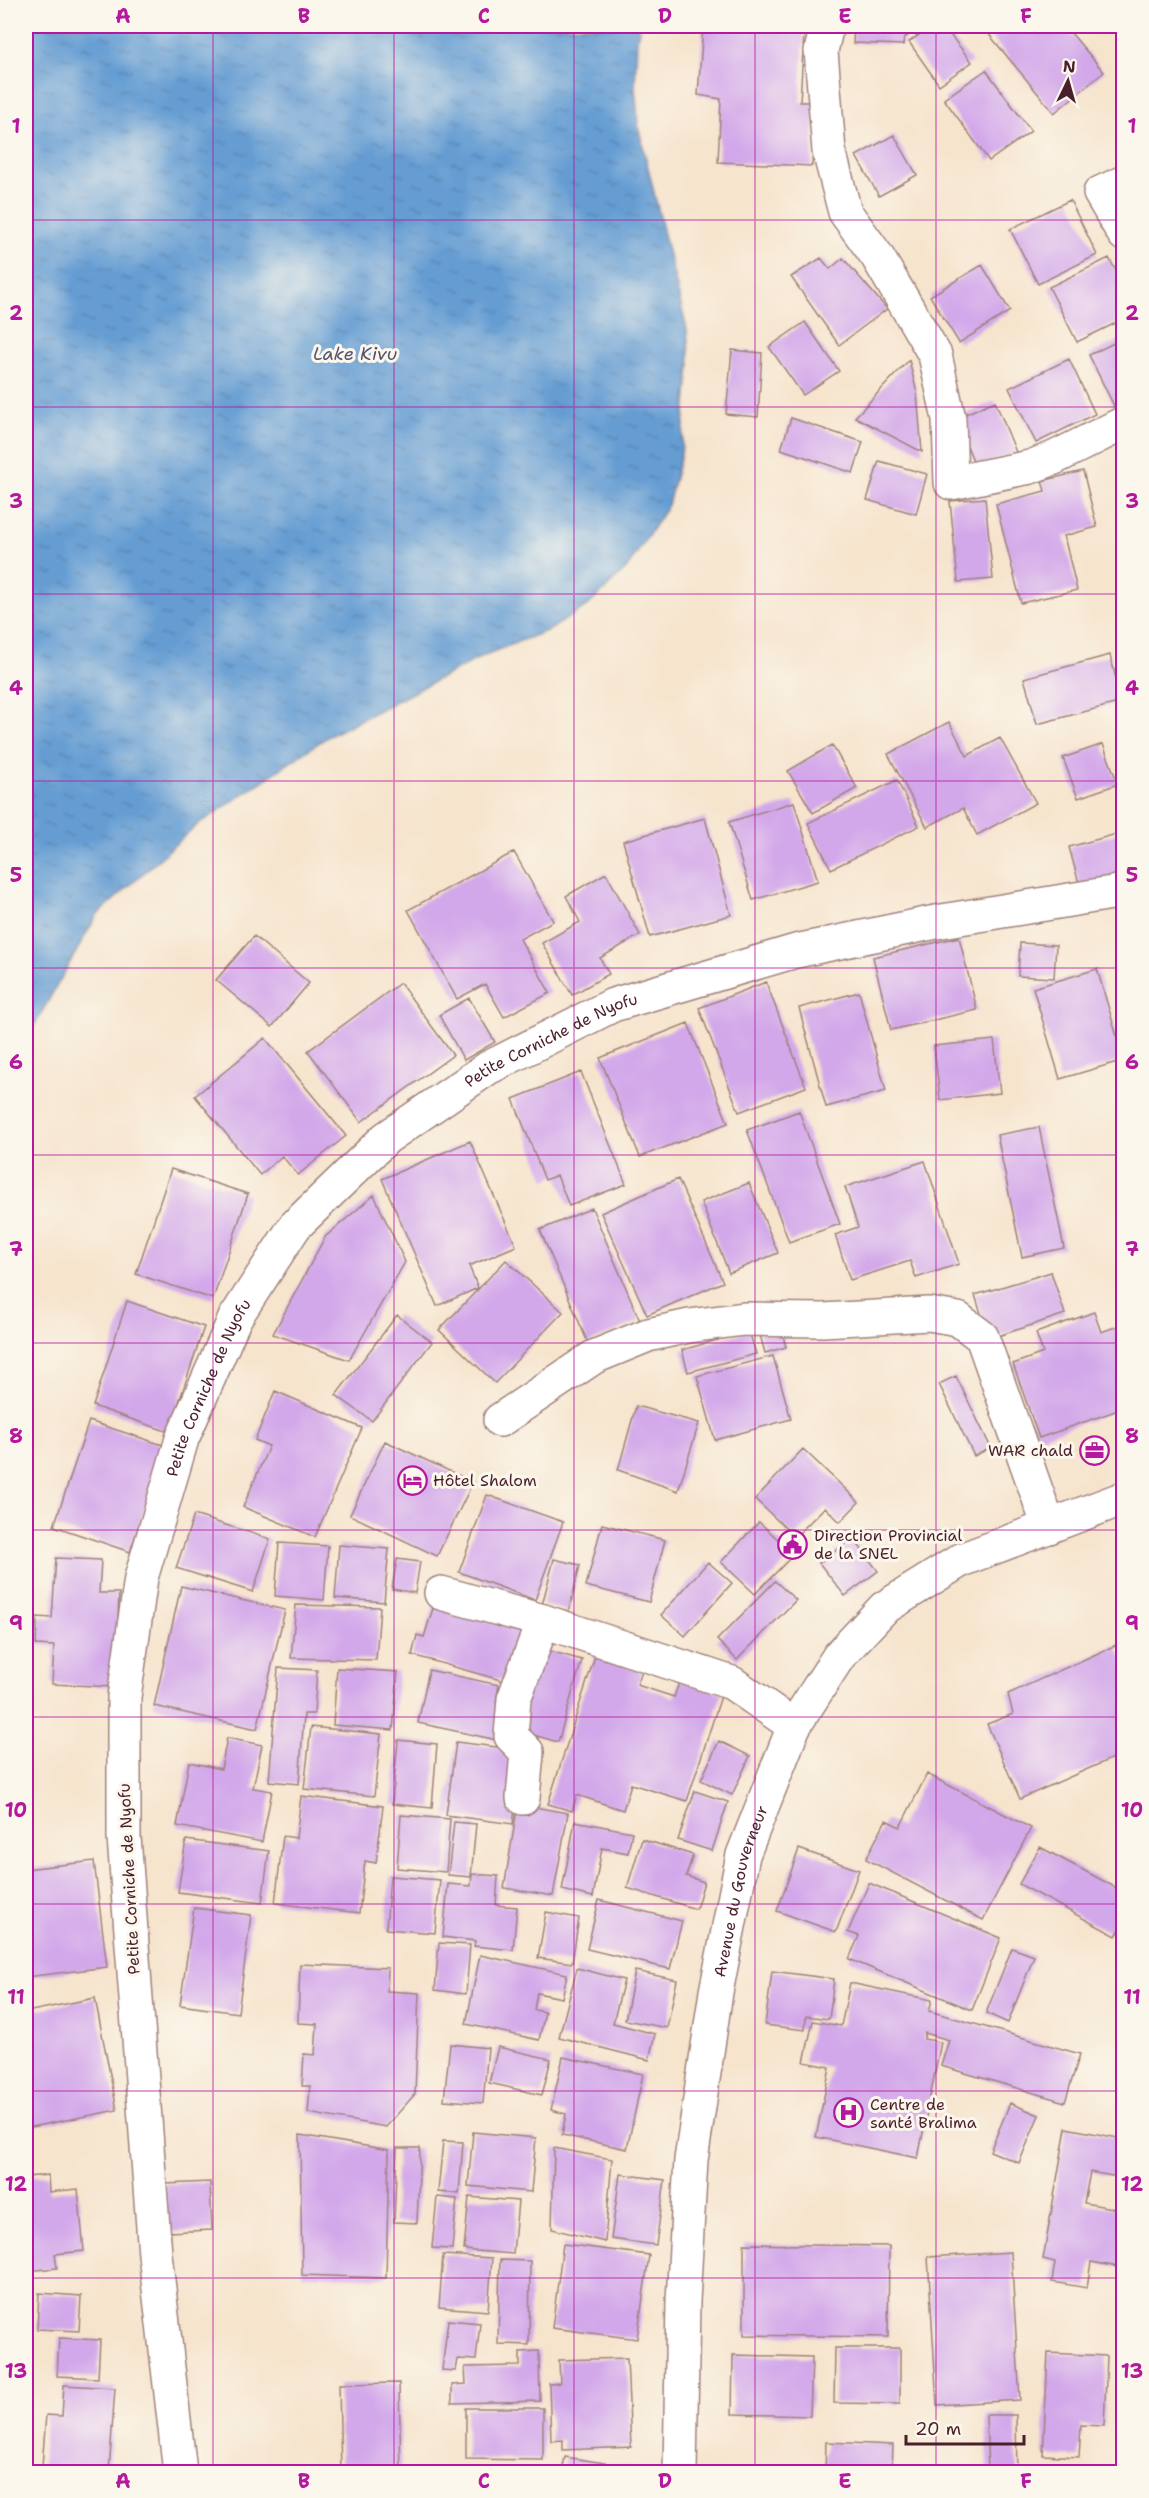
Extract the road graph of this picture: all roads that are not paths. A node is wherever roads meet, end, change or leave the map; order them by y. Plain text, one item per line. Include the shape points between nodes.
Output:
1 (827, 26) edge
2 (1124, 182) edge
3 (1124, 234) edge
4 (1124, 423) edge
5 (1124, 891) edge
6 (500, 1420) dead end
7 (1124, 1498) edge
8 (1049, 1527) junction
9 (441, 1593) dead end
10 (543, 1621) junction
11 (794, 1726) junction
12 (523, 1798) dead end
13 (180, 2472) edge
14 (680, 2472) edge

1 - 4 street via 821,51 829,151 844,212 877,256 935,355 950,419 951,483 1030,467
2 - 3 street via 1100,193
5 - 13 street, Petite Corniche de Nyofu via 936,922 796,951 613,1005 488,1068 386,1138 295,1226 235,1318 182,1439 141,1578 124,1697 124,1837 154,2254
6 - 8 street via 594,1357 648,1335 688,1326 744,1319 823,1320 929,1314 958,1319 982,1337
7 - 8 street, Avenue du Gouverneur
8 - 11 street, Avenue du Gouverneur via 962,1560 884,1608 839,1656
9 - 10 street
10 - 11 street via 732,1683
10 - 12 street via 514,1699 510,1736 528,1752
11 - 14 street, Avenue du Gouverneur via 743,1856 714,2004 691,2160 683,2301

